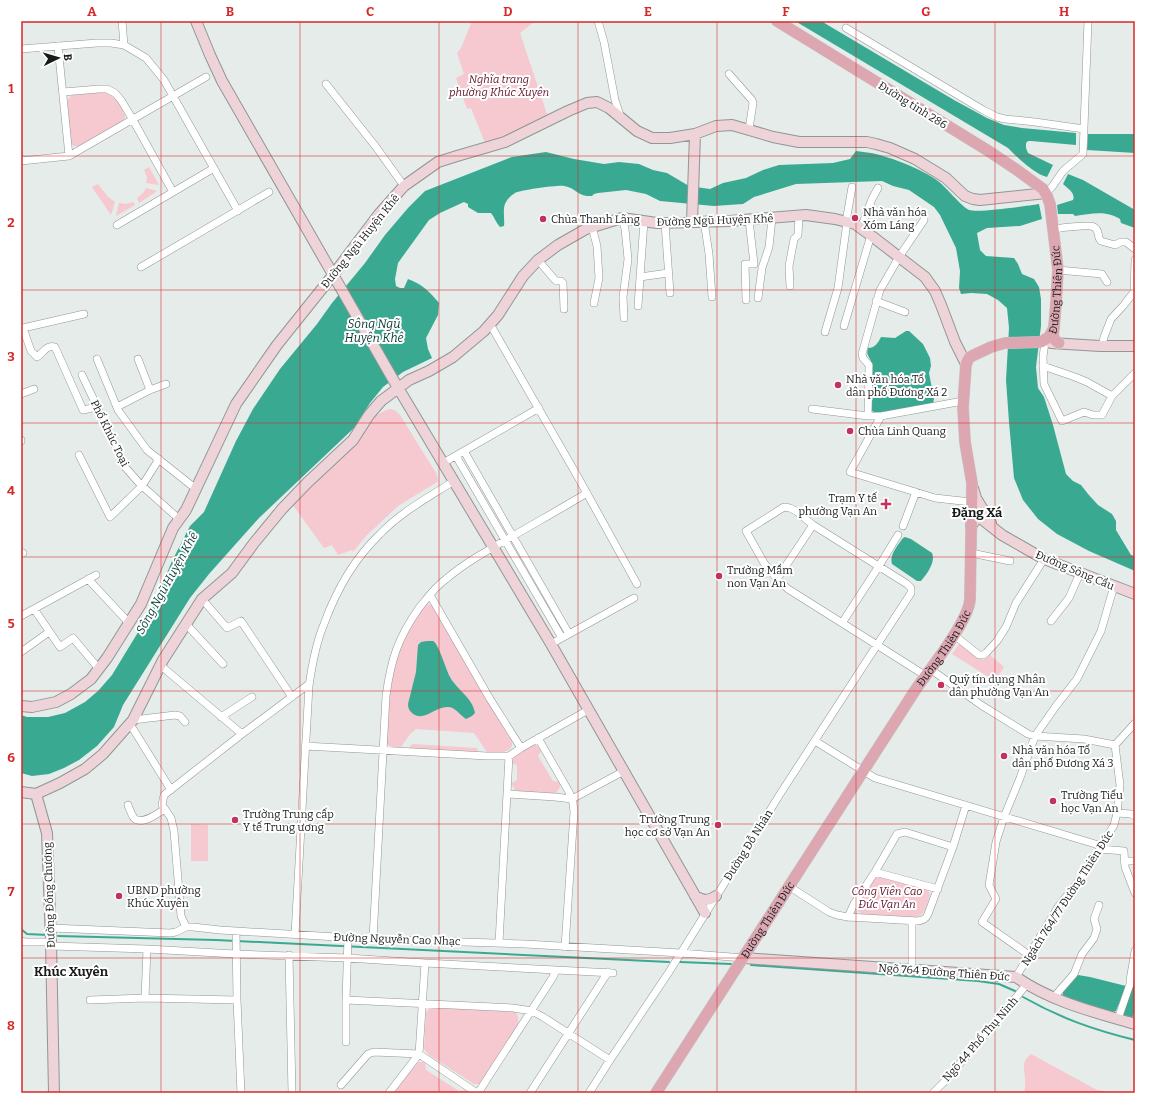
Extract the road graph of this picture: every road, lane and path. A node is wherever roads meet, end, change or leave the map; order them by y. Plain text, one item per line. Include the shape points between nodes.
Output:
1 (122, 21) edge
2 (196, 21) edge
3 (598, 21) edge
4 (777, 21) edge
5 (1088, 21) edge
6 (846, 28) dead end
7 (124, 45) junction
8 (58, 46) junction
9 (21, 50) edge
10 (729, 74) dead end
11 (206, 77) dead end
12 (326, 84) dead end
13 (63, 92) junction
14 (174, 96) junction
15 (622, 118) junction
16 (133, 120) junction
17 (749, 129) junction
18 (1084, 131) junction
19 (695, 134) junction
20 (69, 156) junction
21 (21, 159) edge
22 (214, 168) junction
23 (404, 186) junction
24 (852, 187) dead end
25 (878, 188) dead end
26 (173, 192) junction
27 (269, 192) dead end
28 (1046, 192) junction
29 (238, 211) junction
30 (799, 216) junction
31 (622, 218) junction
32 (772, 218) junction
33 (692, 219) junction
34 (749, 220) junction
35 (924, 220) dead end
36 (644, 221) junction
37 (704, 222) junction
38 (846, 222) junction
39 (665, 223) junction
40 (117, 225) dead end
41 (592, 227) junction
42 (861, 228) junction
43 (1053, 229) junction
44 (871, 235) junction
45 (1135, 248) edge
46 (898, 257) junction
47 (538, 260) junction
48 (1135, 260) edge
49 (140, 267) dead end
50 (1058, 270) junction
51 (668, 273) junction
52 (333, 275) junction
53 (640, 277) junction
54 (1107, 282) dead end
55 (790, 286) dead end
56 (670, 293) dead end
57 (712, 297) dead end
58 (758, 298) dead end
59 (746, 300) dead end
60 (876, 301) junction
61 (594, 303) dead end
62 (638, 306) dead end
63 (564, 309) dead end
64 (905, 312) dead end
65 (84, 314) dead end
66 (624, 318) dead end
67 (490, 324) junction
68 (844, 326) dead end
69 (1054, 327) junction
70 (22, 329) edge
71 (825, 332) dead end
72 (1043, 342) junction
73 (1060, 343) junction
74 (1102, 346) junction
75 (1135, 346) edge
76 (97, 359) dead end
77 (138, 359) dead end
78 (966, 364) junction
79 (1043, 366) junction
80 (1135, 373) edge
81 (82, 375) dead end
82 (166, 384) dead end
83 (396, 384) junction
84 (34, 389) dead end
85 (150, 390) junction
86 (21, 394) edge
87 (1112, 396) junction
88 (963, 401) junction
89 (117, 406) junction
90 (97, 407) junction
91 (539, 408) junction
92 (812, 409) dead end
93 (868, 416) junction
94 (881, 416) junction
95 (464, 451) junction
96 (79, 455) dead end
97 (456, 456) junction
98 (159, 459) junction
99 (443, 463) junction
100 (454, 481) junction
101 (972, 483) junction
102 (142, 486) junction
103 (196, 489) junction
104 (916, 492) junction
105 (587, 493) junction
106 (971, 502) junction
107 (179, 519) junction
108 (813, 525) junction
109 (903, 526) dead end
110 (971, 526) junction
111 (996, 530) junction
112 (898, 535) dead end
113 (513, 536) junction
114 (505, 540) junction
115 (494, 547) junction
116 (970, 553) junction
117 (1044, 559) junction
118 (1010, 561) dead end
119 (879, 566) junction
120 (1080, 573) junction
121 (96, 574) dead end
122 (88, 579) junction
123 (777, 579) junction
124 (637, 584) dead end
125 (1114, 586) junction
126 (1135, 594) edge
127 (430, 595) junction
128 (634, 598) dead end
129 (202, 599) junction
130 (34, 609) junction
131 (21, 616) edge
132 (1051, 621) dead end
133 (129, 623) junction
134 (842, 623) junction
135 (186, 624) junction
136 (49, 632) junction
137 (569, 634) junction
138 (954, 635) junction
139 (562, 638) junction
140 (550, 644) junction
141 (877, 646) junction
142 (21, 652) edge
143 (223, 664) dead end
144 (160, 665) junction
145 (99, 669) junction
146 (928, 672) junction
147 (309, 684) junction
148 (252, 697) dead end
149 (292, 697) junction
150 (21, 706) edge
151 (588, 710) junction
152 (221, 717) junction
153 (131, 722) junction
154 (185, 722) dead end
155 (1135, 723) edge
156 (242, 734) junction
157 (1035, 736) junction
158 (538, 738) junction
159 (815, 741) junction
160 (1115, 745) junction
161 (305, 746) junction
162 (521, 748) junction
163 (383, 750) junction
164 (509, 756) junction
165 (864, 770) junction
166 (624, 771) junction
167 (171, 790) junction
168 (21, 792) edge
169 (36, 794) junction
170 (507, 794) junction
171 (572, 799) junction
172 (966, 805) junction
173 (128, 806) dead end
174 (165, 809) junction
175 (1117, 813) junction
176 (1004, 816) junction
177 (1135, 816) edge
178 (953, 847) junction
179 (1101, 847) junction
180 (1135, 861) edge
181 (1124, 862) junction
182 (875, 872) junction
183 (790, 887) junction
184 (938, 889) junction
185 (1135, 893) edge
186 (695, 896) junction
187 (716, 896) junction
188 (1099, 905) dead end
189 (705, 913) junction
190 (848, 917) junction
191 (912, 921) junction
192 (186, 927) junction
193 (236, 933) junction
194 (295, 934) junction
195 (51, 938) junction
196 (373, 939) junction
197 (348, 940) junction
198 (21, 941) edge
199 (499, 943) junction
200 (565, 947) junction
201 (147, 949) junction
202 (236, 951) junction
203 (1135, 951) edge
204 (681, 953) junction
205 (289, 955) junction
206 (1029, 955) junction
207 (347, 956) junction
208 (744, 958) junction
209 (425, 963) junction
210 (556, 970) junction
211 (912, 970) junction
212 (1016, 977) junction
213 (1132, 979) edge
214 (1026, 984) junction
215 (145, 998) junction
216 (1053, 998) junction
217 (90, 1000) dead end
218 (237, 1000) junction
219 (346, 1000) junction
220 (423, 1003) junction
221 (532, 1011) junction
222 (1118, 1019) junction
223 (1135, 1024) edge
224 (571, 1034) junction
225 (346, 1042) dead end
226 (419, 1054) junction
227 (610, 1060) junction
228 (341, 1085) dead end
229 (54, 1093) edge
230 (241, 1093) edge
231 (292, 1093) edge
232 (389, 1093) edge
233 (477, 1093) edge
234 (530, 1093) edge
235 (536, 1093) edge
236 (589, 1093) edge
237 (656, 1093) edge
238 (933, 1093) edge

1 - 7 street
2 - 52 street via 216,68
3 - 15 street via 615,100
4 - 28 main road, Đường tỉnh 286 via 987,150
5 - 18 street
6 - 18 street via 997,117
7 - 8 street via 97,43
7 - 14 street via 146,58
8 - 9 street
8 - 13 street
10 - 17 street via 752,100
11 - 14 street
12 - 23 street
13 - 16 street via 107,89 121,100
13 - 20 street
14 - 16 street
14 - 22 street
15 - 19 street, Đường Ngũ Huyện Khê via 637,132 652,138
15 - 23 street, Đường Ngũ Huyện Khê via 597,102 587,103 505,142 438,162
16 - 20 street
16 - 26 street
17 - 19 street, Đường Ngũ Huyện Khê via 732,125 716,126
17 - 28 street, Đường Ngũ Huyện Khê via 799,142 867,142 890,148 946,178 965,196 974,199
18 - 28 street via 1081,156 1063,171
19 - 33 street
20 - 21 street
22 - 26 street
22 - 29 street
23 - 52 street, Đường Ngũ Huyện Khê via 379,214
24 - 38 street
25 - 42 street
26 - 40 street
27 - 29 street
28 - 43 main road, Đường Thiên Đức
29 - 49 street
30 - 32 street, Đường Ngũ Huyện Khê
30 - 38 street, Đường Ngũ Huyện Khê
30 - 55 street via 798,236 794,239 789,266
31 - 36 street, Đường Ngũ Huyện Khê
31 - 41 street, Đường Ngũ Huyện Khê
31 - 66 street via 628,259 623,297
32 - 34 street, Đường Ngũ Huyện Khê
32 - 58 street via 769,247 762,268
33 - 37 street, Đường Ngũ Huyện Khê
33 - 39 street, Đường Ngũ Huyện Khê
34 - 37 street, Đường Ngũ Huyện Khê
34 - 59 street via 754,264 745,264
35 - 46 street
36 - 39 street, Đường Ngũ Huyện Khê
36 - 53 street
37 - 57 street
38 - 42 street, Đường Ngũ Huyện Khê
38 - 71 street via 838,288
39 - 51 street
41 - 47 street, Đường Ngũ Huyện Khê via 558,245
41 - 61 street via 597,246 599,278
42 - 44 street, Đường Ngũ Huyện Khê
43 - 45 street via 1091,226 1097,230 1101,241 1115,245 1126,242
43 - 50 main road, Đường Thiên Đức
44 - 46 street, Đường Ngũ Huyện Khê
44 - 68 street
46 - 60 street
46 - 78 street, Đường Ngũ Huyện Khê via 925,277 935,291
47 - 63 street via 555,280 563,283
47 - 67 street, Đường Ngũ Huyện Khê via 522,276
48 - 74 street via 1134,292 1111,319
50 - 54 street via 1102,274
50 - 69 main road, Đường Thiên Đức
51 - 53 street
51 - 56 street
52 - 83 street
52 - 103 street, Đường Ngũ Huyện Khê via 277,345 236,404
53 - 62 street
60 - 64 street
60 - 93 street via 862,354 862,358 869,365
65 - 70 street
67 - 83 street, Đường Ngũ Huyện Khê via 453,357 429,371
67 - 91 street
69 - 72 main road, Đường Thiên Đức
69 - 73 main road via 1054,338
70 - 90 street via 37,357 48,347 55,347 83,410
72 - 73 street
72 - 78 main road, Đường Thiên Đức via 997,345 976,353
72 - 79 street
73 - 74 street
74 - 75 street
76 - 89 street
77 - 85 street
78 - 88 main road, Đường Thiên Đức
79 - 87 street via 1075,377
79 - 87 street via 1044,384 1062,421 1084,412 1102,415
80 - 87 street
81 - 90 street, Phố Khúc Toại
82 - 85 street
83 - 99 street
83 - 129 street, Đường Ngũ Huyện Khê via 369,415 353,440 282,509 232,572
84 - 86 street
85 - 89 street
88 - 94 street
88 - 101 main road, Đường Thiên Đức via 965,442
89 - 98 street via 147,450
90 - 102 street, Phố Khúc Toại via 124,467
91 - 95 street
91 - 105 street
92 - 93 street
93 - 94 street
94 - 104 street via 850,472
95 - 97 street
95 - 113 street
96 - 102 street via 110,517
97 - 99 street
97 - 114 street
98 - 102 street
98 - 103 street
99 - 100 street
100 - 115 street
100 - 147 street via 390,524 370,543 354,565 324,624
101 - 106 main road, Đường Thiên Đức
101 - 111 street, Đường Sông Cầu via 976,498
102 - 107 street, Phố Khúc Toại
103 - 107 street, Đường Ngũ Huyện Khê
104 - 106 street via 935,498
104 - 109 street
105 - 113 street
105 - 124 street
106 - 110 main road, Đường Thiên Đức
107 - 133 street, Đường Ngũ Huyện Khê via 141,604
108 - 119 street
108 - 123 street
108 - 123 street via 796,511 784,507 746,531 764,563
110 - 111 street, Đường Sông Cầu via 979,518
110 - 116 main road, Đường Thiên Đức
111 - 117 street, Đường Sông Cầu
112 - 119 street
113 - 114 street
113 - 137 street
114 - 115 street
114 - 139 street
115 - 127 street via 445,579
115 - 140 street
116 - 118 street
116 - 138 main road, Đường Thiên Đức via 970,604
117 - 120 street, Đường Sông Cầu
117 - 138 street via 1016,603 1006,627 986,653 980,655
119 - 134 street
119 - 141 street, Đường Đỗ Nhân via 912,590
120 - 125 street, Đường Sông Cầu
120 - 132 street via 1069,598
121 - 122 street
122 - 130 street
122 - 133 street
123 - 134 street via 788,589
125 - 126 street, Đường Sông Cầu
125 - 157 street via 1101,631 1076,679
127 - 162 street
127 - 163 street via 401,636 392,661 386,696
128 - 137 street
129 - 135 street, Đường Ngũ Huyện Khê
129 - 149 street via 227,628 241,621
130 - 131 street
130 - 136 street
133 - 145 street, Đường Ngũ Huyện Khê
134 - 141 street
135 - 143 street
135 - 144 street, Đường Ngũ Huyện Khê
136 - 142 street
136 - 145 street via 60,647 73,638
137 - 139 street
138 - 146 main road, Đường Thiên Đức
139 - 140 street
140 - 151 street
141 - 146 street
141 - 159 street, Đường Đỗ Nhân
144 - 152 street
144 - 153 street, Đường Ngũ Huyện Khê
145 - 150 street, Đường Ngũ Huyện Khê via 91,679 56,702 32,707
146 - 157 street
146 - 165 main road, Đường Thiên Đức
147 - 149 street
147 - 161 street
148 - 152 street
149 - 156 street
151 - 158 street
151 - 166 street
152 - 156 street
153 - 154 street via 175,715 180,716
153 - 167 street
153 - 169 street, Đường Ngũ Huyện Khê via 103,754 85,769
155 - 160 street
156 - 167 street
157 - 160 street via 1084,739
157 - 176 street
158 - 162 street
158 - 171 street
159 - 165 street
159 - 187 street, Đường Đỗ Nhân
160 - 175 street, Ngách 764/77 Đường Thiên Đức via 1120,785
161 - 163 street
161 - 194 street
162 - 164 street
163 - 164 street
163 - 196 street
164 - 170 street
165 - 172 street via 882,780
165 - 183 main road, Đường Thiên Đức
166 - 171 street
166 - 186 street
167 - 174 street via 162,800
168 - 169 street
169 - 195 street, Đường Đồng Chương via 47,833
170 - 171 street
170 - 199 street
171 - 200 street via 574,812
172 - 176 street
172 - 178 street
173 - 174 street via 134,818 138,820 148,819
174 - 192 street via 171,818 174,832 182,916
175 - 177 street
175 - 179 street, Ngách 764/77 Đường Thiên Đức via 1114,825
176 - 179 street
176 - 206 street via 996,842 989,885 996,898 982,922
178 - 182 street via 905,832 900,833 895,836
178 - 184 street
179 - 181 street via 1124,851
179 - 206 street, Ngách 764/77 Đường Thiên Đức via 1088,869 1058,907
180 - 181 street
181 - 185 street
182 - 184 street
182 - 190 street
183 - 190 street via 829,912
183 - 208 main road, Đường Thiên Đức
184 - 191 street via 926,918 923,921
186 - 187 street via 706,900
186 - 189 street
187 - 189 street, Đường Đỗ Nhân
188 - 216 street via 1094,919 1098,929 1094,938 1082,954 1074,974
189 - 204 street, Đường Đỗ Nhân
190 - 191 street
191 - 211 street
192 - 193 street, Đường Nguyễn Cao Nhạc
192 - 195 street, Đường Nguyễn Cao Nhạc via 170,933
193 - 194 street, Đường Nguyễn Cao Nhạc
193 - 202 street
194 - 197 street, Đường Nguyễn Cao Nhạc
195 - 198 street
195 - 201 street
195 - 229 street, Đường Đồng Chương
196 - 197 street, Đường Nguyễn Cao Nhạc
196 - 199 street, Đường Nguyễn Cao Nhạc
197 - 207 street
199 - 200 street, Đường Nguyễn Cao Nhạc
200 - 204 street, Đường Nguyễn Cao Nhạc
201 - 202 street
201 - 215 street
202 - 205 street
202 - 218 street
203 - 213 street
204 - 208 street, Đường Nguyễn Cao Nhạc
204 - 227 street, Đường Đỗ Nhân
205 - 207 street
205 - 231 street
206 - 212 street, Ngách 764/77 Đường Thiên Đức
207 - 209 street
207 - 219 street
208 - 211 street, Ngõ 764 Đường Thiên Đức
208 - 237 main road, Đường Thiên Đức
209 - 210 street
209 - 220 street
210 - 221 street
210 - 224 street via 611,972
211 - 212 street, Ngõ 764 Đường Thiên Đức
212 - 214 street, Ngõ 764 Đường Thiên Đức
213 - 222 street
214 - 216 street, Ngõ 764 Đường Thiên Đức
214 - 238 street, Ngõ 44 Phố Thụ Ninh
215 - 217 street
215 - 218 street
216 - 222 street, Ngõ 764 Đường Thiên Đức
218 - 230 street
219 - 220 street
219 - 225 street
220 - 221 street
220 - 226 street
221 - 224 street
221 - 233 street
222 - 223 street, Ngõ 764 Đường Thiên Đức
224 - 227 street
224 - 234 street
224 - 235 street
226 - 228 street via 368,1054
226 - 232 street
226 - 233 street
227 - 236 street, Đường Đỗ Nhân

